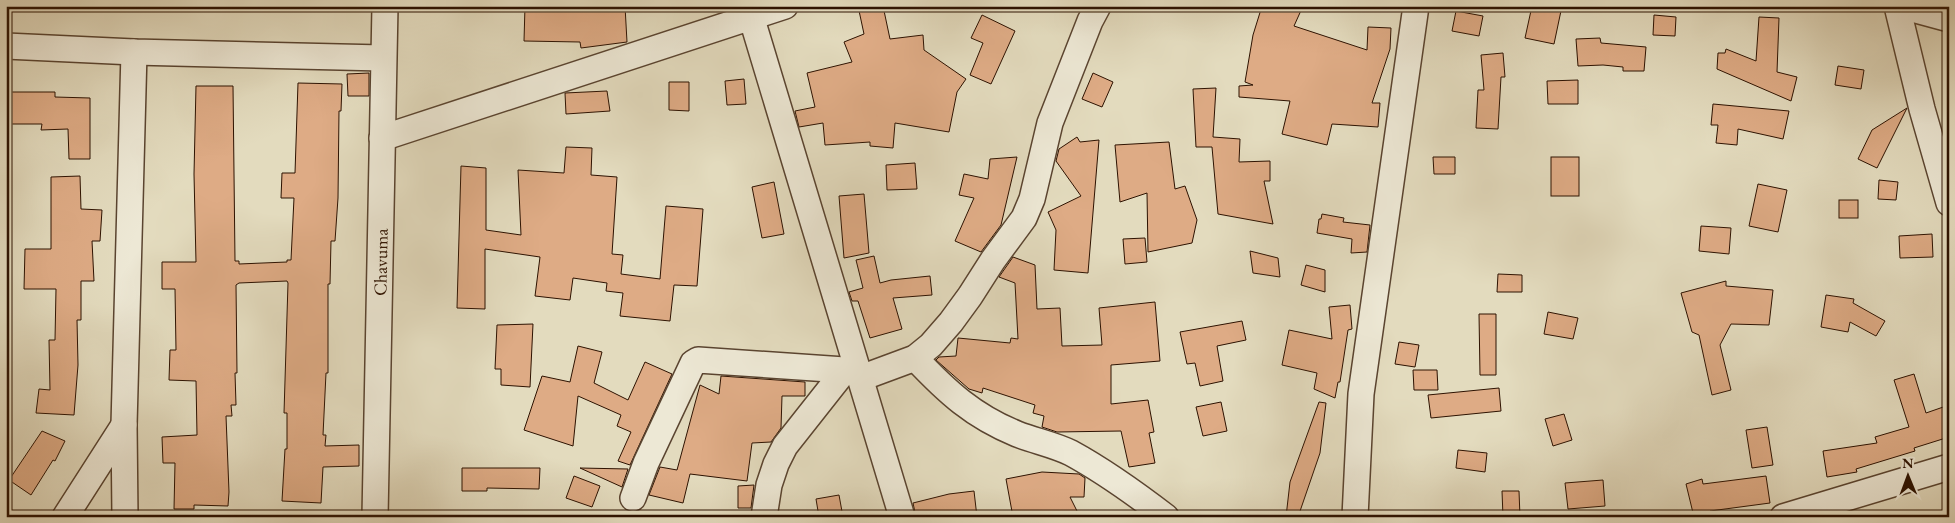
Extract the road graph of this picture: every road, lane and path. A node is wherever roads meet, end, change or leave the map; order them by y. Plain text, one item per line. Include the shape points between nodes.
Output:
1 (385, 6) edge
2 (785, 6) edge
3 (1098, 6) edge
4 (1416, 6) edge
5 (1897, 6) edge
6 (1901, 6) edge
7 (750, 11) edge
8 (1949, 18) edge
9 (6, 46) edge
10 (134, 52) junction
11 (383, 58) junction
12 (382, 138) junction
13 (1949, 203) edge
14 (915, 358) junction
15 (855, 373) junction
16 (124, 425) junction
17 (1949, 467) edge
18 (633, 498) dead end
19 (65, 517) edge
20 (125, 517) edge
21 (374, 517) edge
22 (764, 517) edge
23 (902, 517) edge
24 (1166, 517) edge
25 (1355, 517) edge
26 (1782, 517) edge

1 - 11 street, Chavuma
2 - 7 street
3 - 14 street via 1050,123 1032,199 1024,218 951,322
4 - 25 street via 1361,394
5 - 13 street
6 - 8 street
7 - 12 street
7 - 15 street
9 - 10 street
10 - 11 street
10 - 16 street
11 - 12 street, Chavuma
12 - 21 street, Chavuma
14 - 15 street
14 - 24 street via 947,391 980,417 1070,453
15 - 18 street via 698,360 693,363
15 - 22 street via 784,446 769,485
15 - 23 street
16 - 19 street
16 - 20 street
17 - 26 street

